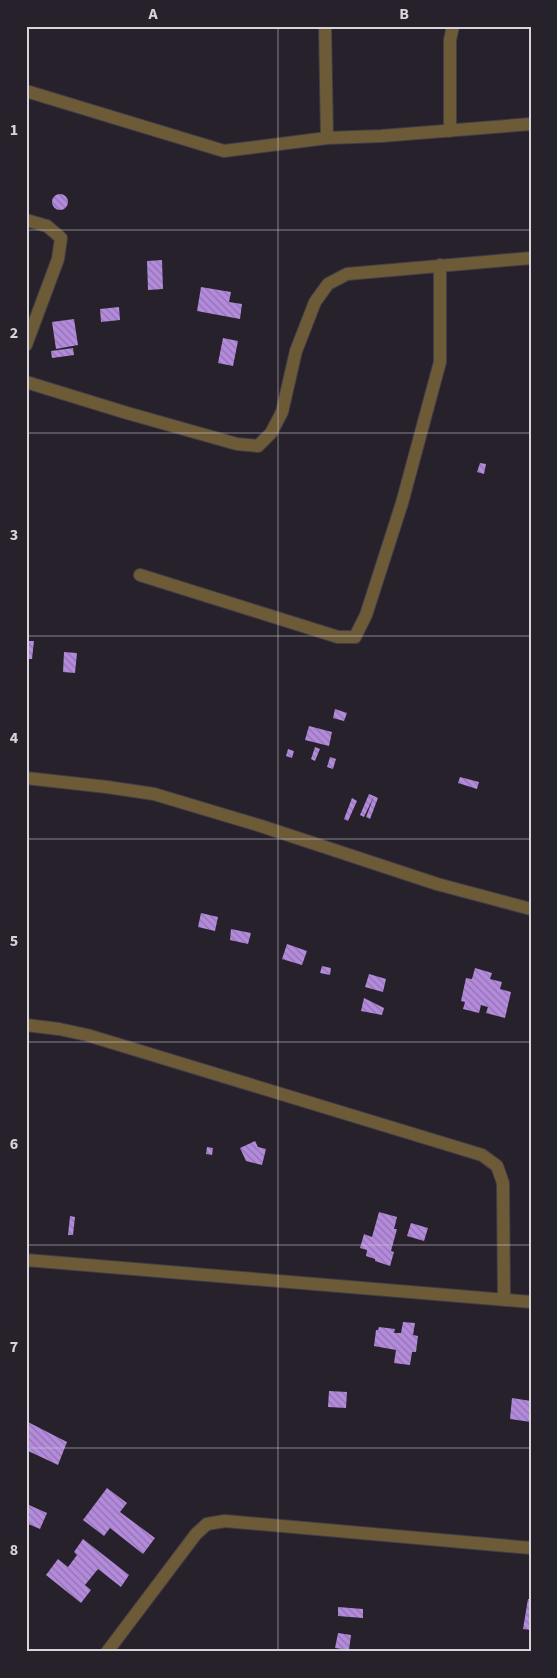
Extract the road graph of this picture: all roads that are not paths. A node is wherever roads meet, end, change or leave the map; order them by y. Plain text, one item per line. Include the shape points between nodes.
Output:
1 (325, 26) edge
2 (453, 26) edge
3 (26, 91) edge
4 (531, 124) edge
5 (450, 131) junction
6 (327, 138) junction
7 (26, 220) edge
8 (531, 258) edge
9 (440, 265) junction
10 (26, 345) edge
11 (26, 382) edge
12 (140, 575) dead end
13 (26, 778) edge
14 (531, 909) edge
15 (26, 1025) edge
16 (26, 1260) edge
17 (504, 1300) junction
18 (531, 1302) edge
19 (531, 1548) edge
20 (107, 1652) edge

1 - 6 street
2 - 5 street via 450,40
3 - 6 street via 224,151
4 - 5 street
5 - 6 street
7 - 10 street via 48,226 61,238 58,259
8 - 9 street
9 - 11 street via 347,274 328,284 315,302 296,351 282,412 271,433 258,446 227,442
9 - 12 street via 440,362 402,503 366,615 355,637 338,637
13 - 14 street via 154,794 437,884
15 - 17 street via 87,1035 482,1155 497,1166 503,1183
16 - 17 street
17 - 18 street
19 - 20 street via 225,1521 207,1524 196,1534

